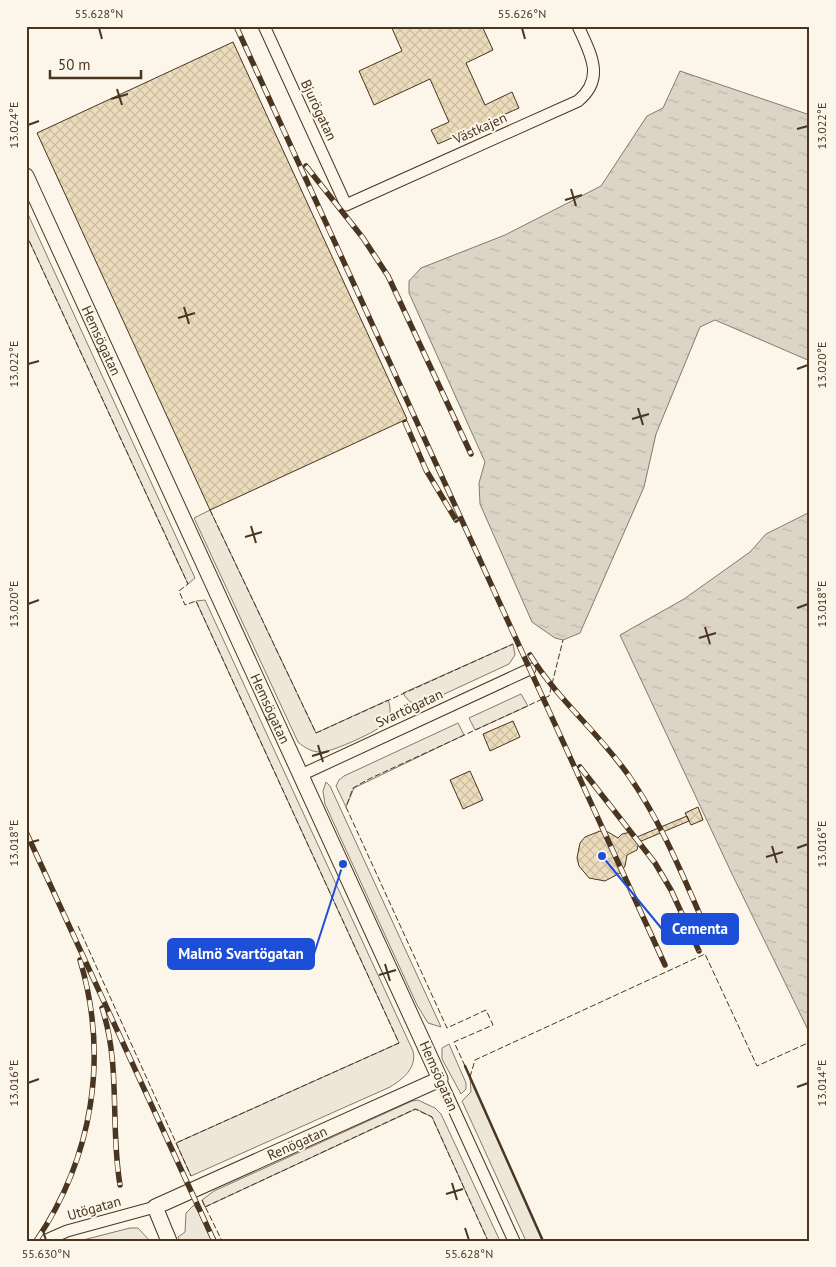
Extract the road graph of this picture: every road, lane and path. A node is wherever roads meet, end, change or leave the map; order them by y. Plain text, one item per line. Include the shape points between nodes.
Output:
1 (264, 26) edge
2 (578, 26) edge
3 (26, 176) edge
4 (346, 205) joint
5 (530, 669) dead end
6 (302, 775) junction
7 (440, 1079) junction
8 (155, 1207) junction
9 (44, 1241) edge
10 (170, 1241) edge
11 (514, 1241) edge

1 - 4 street, Bjurögatan
2 - 4 street, Västkajen via 591,55 593,82 588,92 578,100
3 - 6 street, Hemsögatan
5 - 6 street, Svartögatan
6 - 7 street, Hemsögatan
7 - 8 street, Renögatan
7 - 11 street, Hemsögatan
8 - 9 street, Utögatan via 67,1231
8 - 10 street

